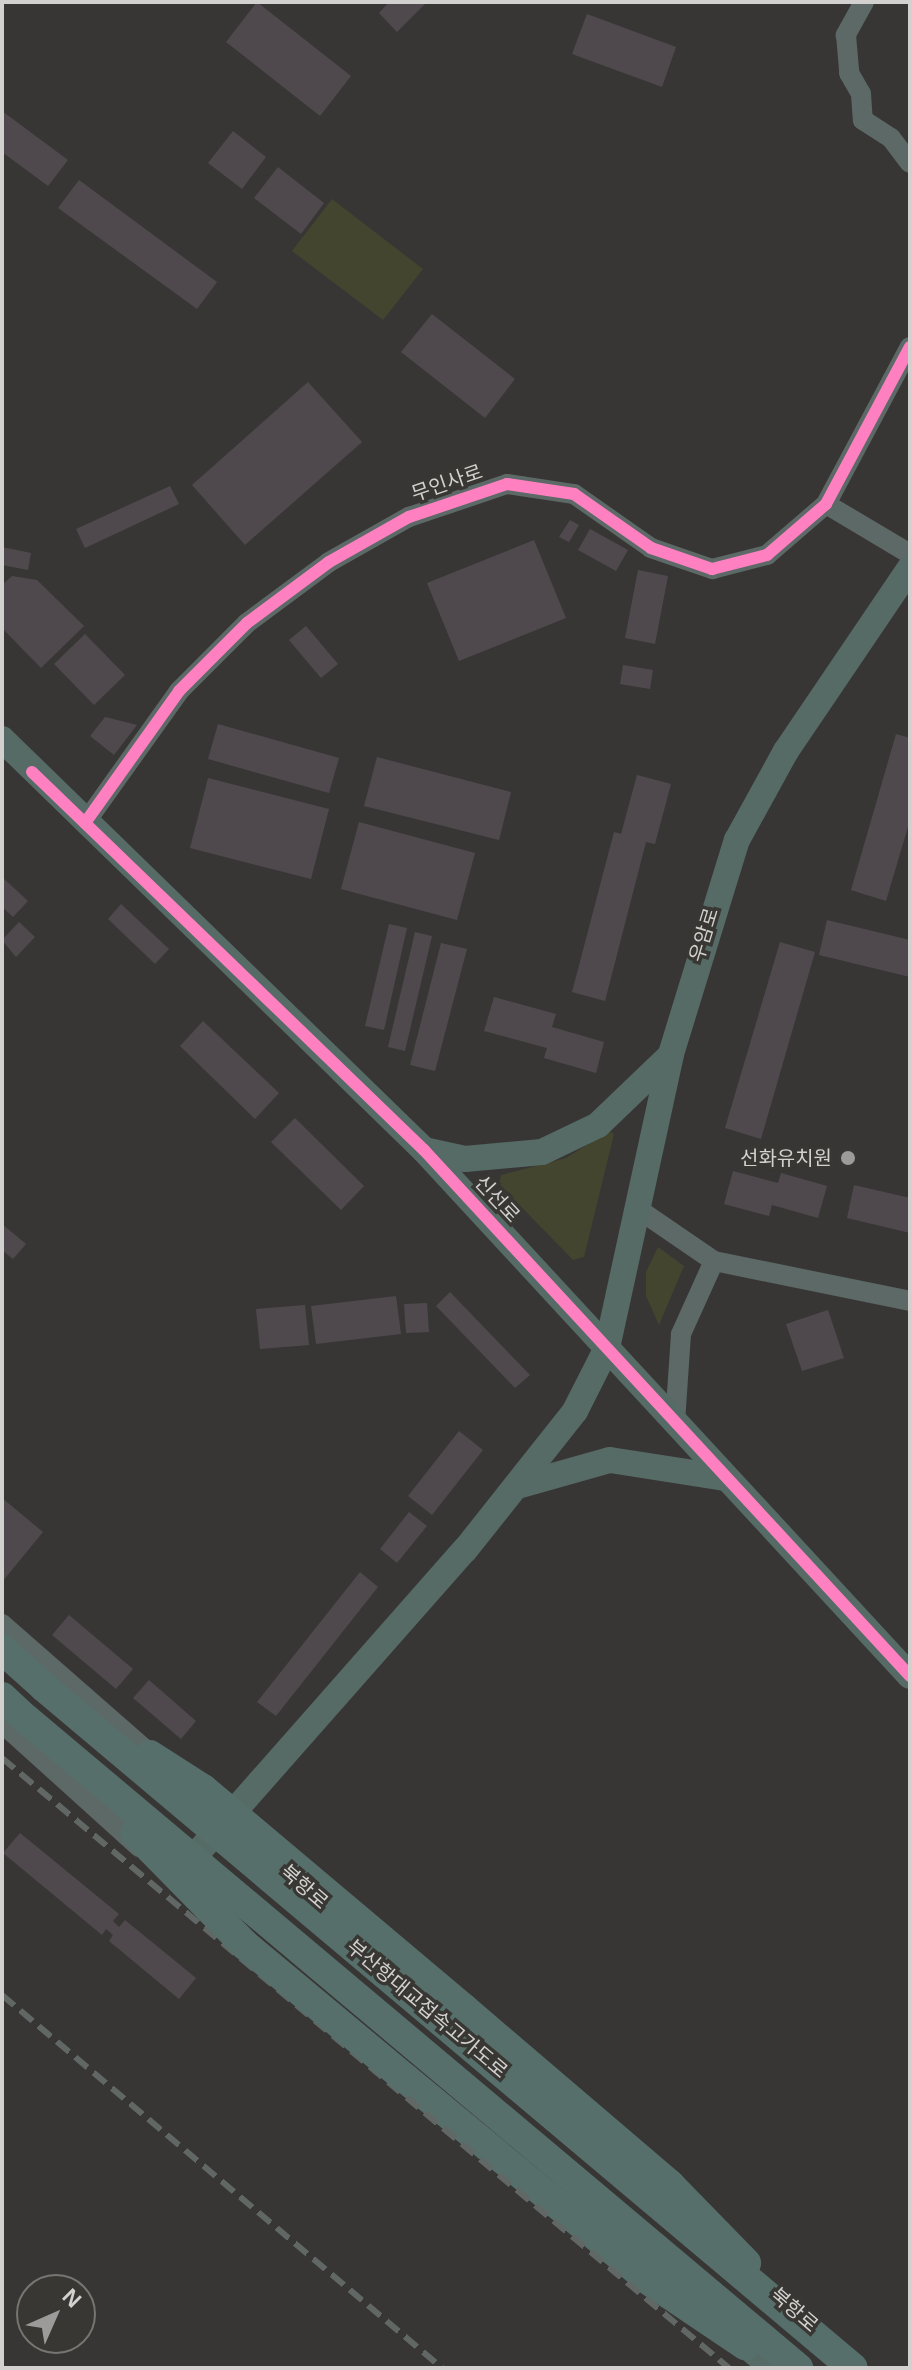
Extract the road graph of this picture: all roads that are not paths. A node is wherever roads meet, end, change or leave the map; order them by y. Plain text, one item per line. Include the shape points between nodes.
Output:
1 (864, 2) edge
2 (910, 163) edge
3 (910, 347) edge
4 (826, 504) junction
5 (910, 554) edge
6 (910, 568) edge
7 (2, 737) edge
8 (85, 823) junction
9 (671, 1054) junction
10 (424, 1150) junction
11 (638, 1209) junction
12 (714, 1261) junction
13 (910, 1301) edge
14 (607, 1348) junction
15 (675, 1422) junction
16 (725, 1478) junction
17 (517, 1487) junction
18 (2, 1624) edge
19 (2, 1649) edge
20 (910, 1676) edge
21 (44, 1687) junction
22 (2, 1697) edge
23 (14, 1721) edge
24 (226, 1820) junction
25 (176, 1877) junction
26 (781, 2299) junction
27 (745, 2345) junction
28 (773, 2368) edge
29 (798, 2368) edge
30 (853, 2368) edge
31 (862, 2368) edge

1 - 2 street via 846,35 849,73 861,94 863,120 891,138
3 - 4 street, 무인사로
4 - 5 street
4 - 8 street, 무인사로 via 767,555 712,569 651,548 574,494 507,484 409,517 329,562 247,623 179,691
6 - 9 main road, 우암로 via 786,751 737,840
7 - 8 main road, 신선로
8 - 10 main road, 신선로
9 - 10 main road via 639,1092 598,1125 542,1152 465,1159
9 - 11 main road, 우암로
10 - 14 main road, 신선로
11 - 12 street
11 - 14 main road, 우암로
12 - 13 street
12 - 15 street via 681,1334
14 - 15 main road, 신선로
14 - 17 main road, 우암로 via 575,1411
15 - 16 main road, 신선로
16 - 17 main road via 610,1460 557,1470
16 - 20 main road, 신선로
17 - 24 main road, 우암로
18 - 24 street, 북항로
19 - 21 highway, 부산항대교접속고가도로
21 - 26 highway, bridge via 203,1789 670,2185
21 - 30 highway, 부산항대교접속고가도로, bridge
22 - 23 highway, 부산항대교접속고가도로
23 - 25 street
23 - 27 highway, bridge via 245,1945 650,2281
23 - 29 highway, 부산항대교접속고가도로, bridge
24 - 25 main road, 우암로
24 - 26 street, 북항로
25 - 27 street
26 - 31 main road, 북항로
27 - 28 main road

